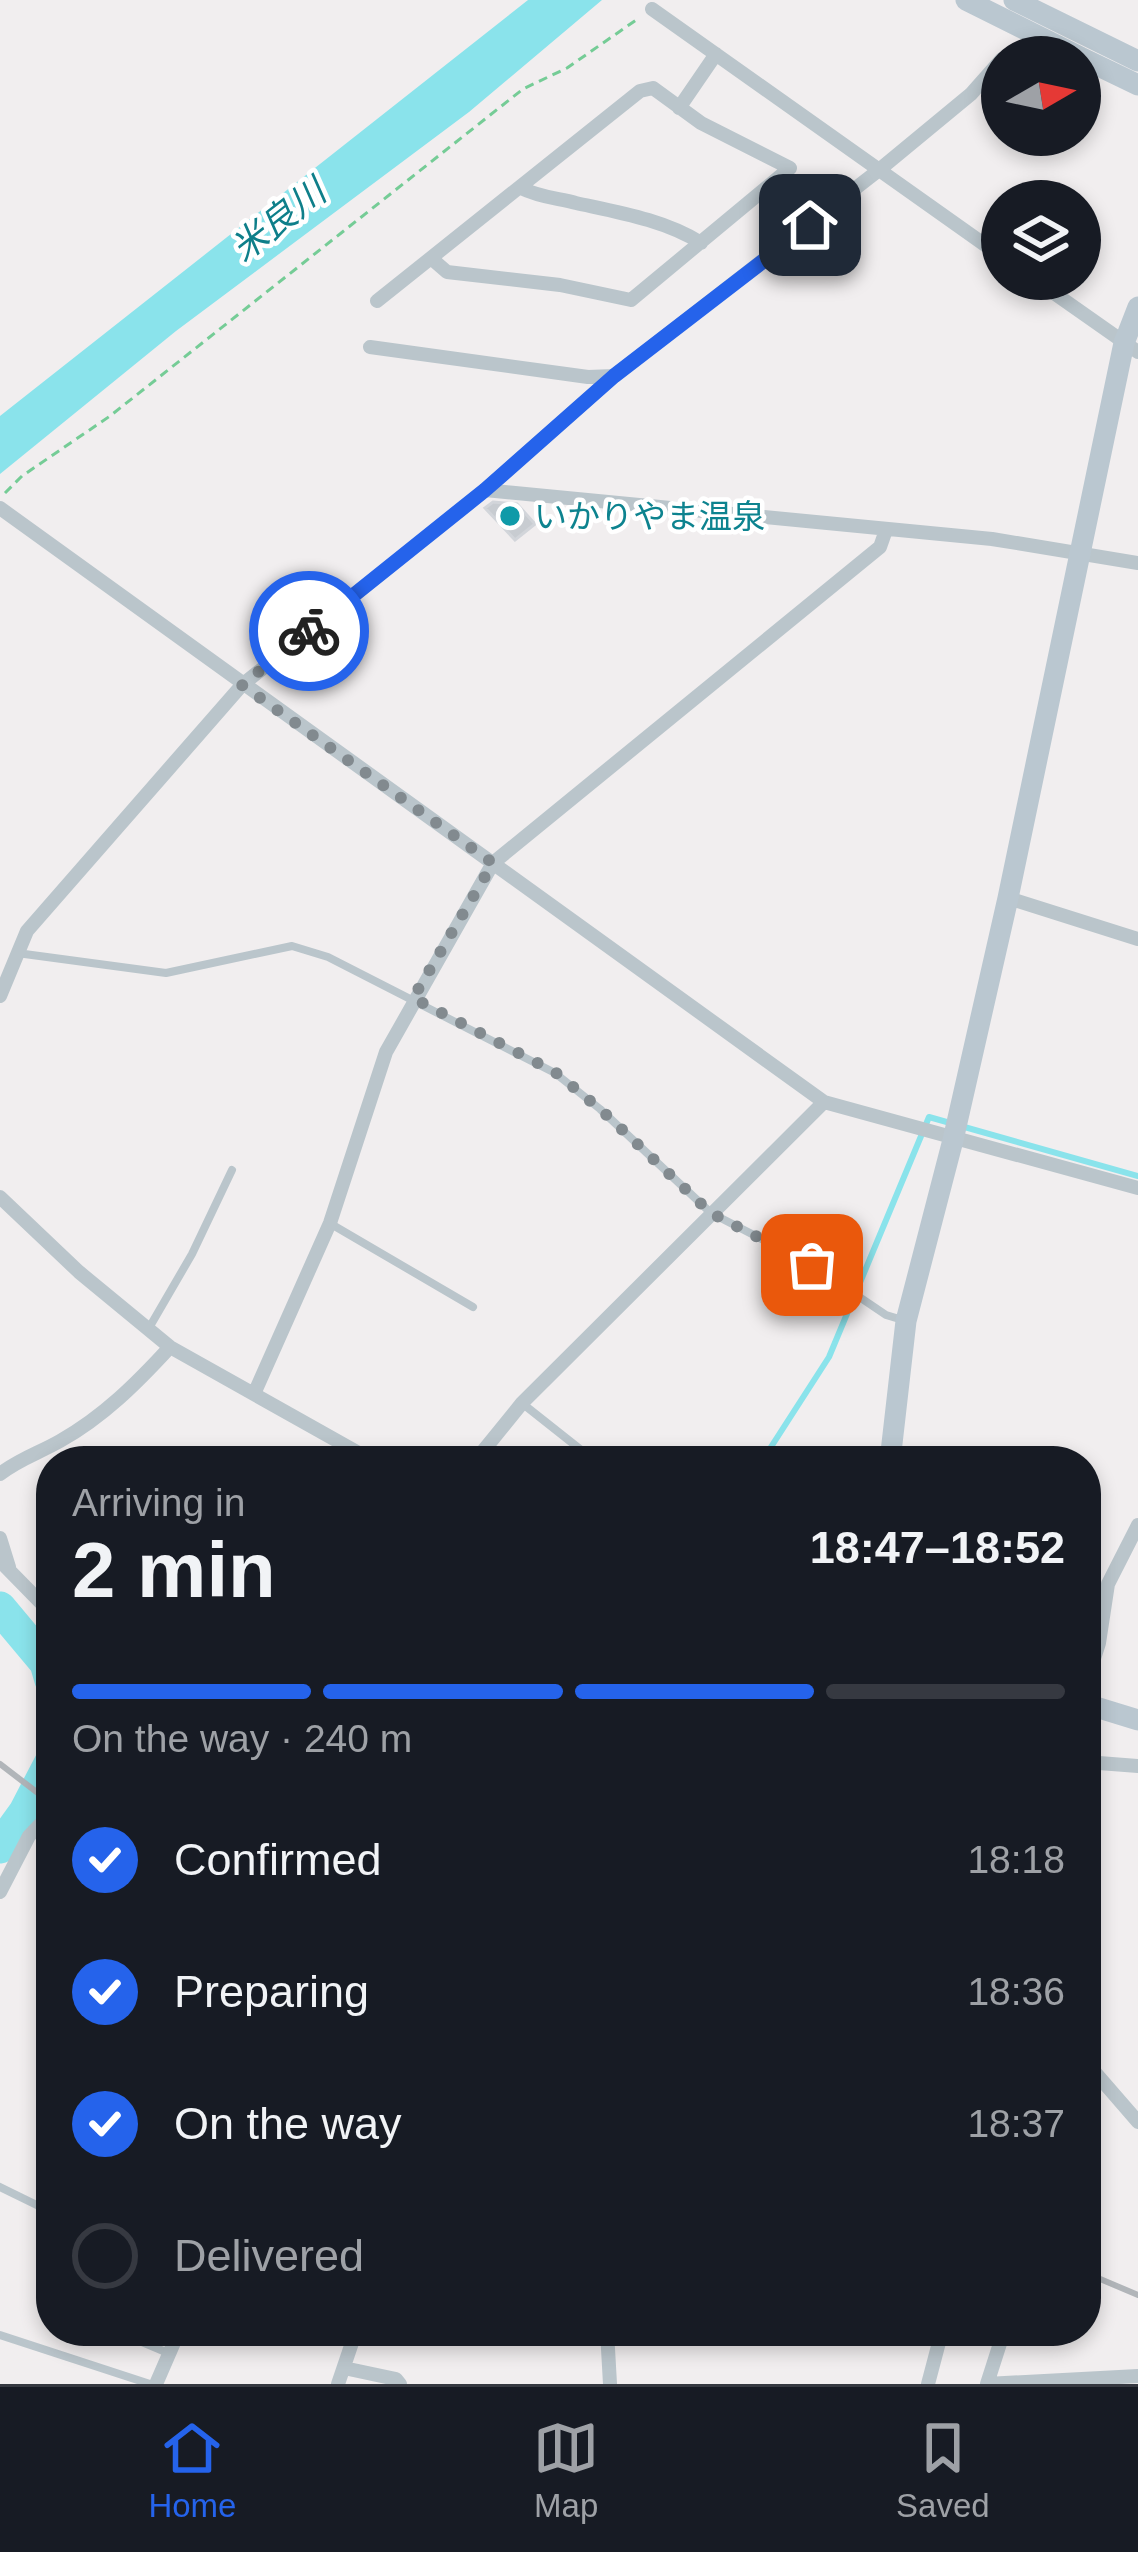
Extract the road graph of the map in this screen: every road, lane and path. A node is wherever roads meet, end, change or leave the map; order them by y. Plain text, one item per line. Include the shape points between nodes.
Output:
1 (966, 0) edge
2 (1014, 0) edge
3 (652, 9) joint
4 (1034, 14) edge
5 (1058, 36) edge
6 (716, 54) junction
7 (1138, 61) edge
8 (1101, 67) edge
9 (981, 83) edge
10 (1138, 85) edge
11 (679, 108) junction
12 (879, 170) junction
13 (521, 188) junction
14 (981, 241) edge
15 (701, 243) junction
16 (432, 259) junction
17 (1064, 300) edge
18 (377, 301) dead end
19 (1138, 307) edge
20 (370, 346) dead end
21 (1131, 348) edge
22 (614, 376) junction
23 (485, 490) junction
24 (0, 503) edge
25 (886, 530) junction
26 (1077, 553) junction
27 (1138, 563) edge
28 (242, 685) junction
29 (493, 863) junction
30 (1008, 898) junction
31 (1138, 939) edge
32 (16, 953) junction
33 (0, 996) edge
34 (413, 998) junction
35 (824, 1102) junction
36 (953, 1140) junction
37 (232, 1170) dead end
38 (1138, 1188) edge
39 (0, 1197) edge
40 (711, 1213) junction
41 (330, 1223) junction
42 (473, 1307) dead end
43 (907, 1321) junction
44 (148, 1329) junction
45 (170, 1347) junction
46 (254, 1394) junction
47 (522, 1403) junction
48 (47, 1446) edge
49 (346, 1446) edge
50 (487, 1446) edge
51 (577, 1446) edge
52 (892, 1446) edge
53 (36, 1451) edge
54 (0, 1474) edge
55 (1138, 1525) edge
56 (0, 1538) edge
57 (0, 1561) edge
58 (12, 1577) junction
59 (36, 1599) edge
60 (1101, 1636) edge
61 (1101, 1708) edge
62 (1138, 1720) edge
63 (1101, 1763) edge
64 (1138, 1766) edge
65 (36, 1829) edge
66 (0, 1892) edge
67 (1101, 2079) edge
68 (1138, 2122) edge
69 (0, 2187) edge
70 (36, 2205) edge
71 (0, 2335) edge
72 (151, 2346) edge
73 (172, 2346) edge
74 (351, 2346) edge
75 (608, 2346) edge
76 (938, 2346) edge
77 (999, 2346) edge
78 (169, 2354) junction
79 (344, 2368) junction
80 (1138, 2376) edge
81 (1011, 2383) edge
82 (153, 2384) edge
83 (338, 2384) edge
84 (400, 2384) edge
85 (610, 2384) edge
86 (928, 2384) edge

1 - 4 street
2 - 4 street
3 - 6 street
3 - 24 path via 523,89 78,441 22,476
4 - 5 street
4 - 7 street
6 - 11 street
6 - 12 street
8 - 10 street
9 - 12 street
11 - 13 street via 653,88 640,91
11 - 15 street via 790,168
12 - 14 street
12 - 22 street
13 - 15 street via 681,230
13 - 16 street
15 - 16 street via 631,300 447,272
16 - 18 street
17 - 21 street
19 - 21 street
20 - 22 street
21 - 26 street
22 - 23 street
23 - 25 street
23 - 28 street
24 - 28 street
25 - 26 street
25 - 29 street via 880,547
26 - 27 street
26 - 30 street
28 - 29 street
28 - 32 street
29 - 34 street
29 - 35 street
30 - 31 street
30 - 36 street
32 - 33 street
32 - 34 lane via 166,974 292,946
34 - 40 lane via 555,1072
34 - 41 street via 379,1072
35 - 36 street
35 - 40 street
36 - 38 street
36 - 43 street
37 - 44 lane
39 - 44 street
40 - 43 lane
40 - 47 street
41 - 42 lane
41 - 46 street
43 - 52 street
44 - 45 street
45 - 46 street
45 - 48 street via 121,1400
46 - 49 street
47 - 50 street
47 - 51 lane
53 - 54 street
55 - 60 street via 1108,1584
56 - 58 street
57 - 58 street
58 - 59 street
61 - 62 street
63 - 64 street
65 - 66 street
67 - 68 street
69 - 70 lane
71 - 82 lane
72 - 78 lane
73 - 78 street
74 - 79 street
75 - 85 street
76 - 86 street
77 - 81 street via 987,2384
78 - 82 street
79 - 83 street
79 - 84 street
80 - 81 street

